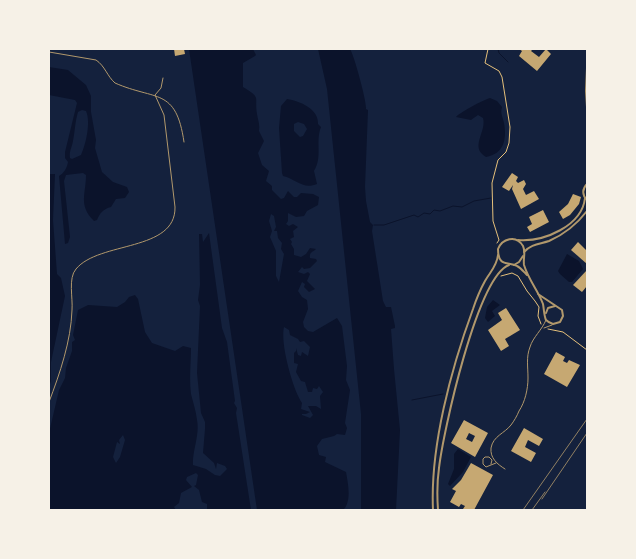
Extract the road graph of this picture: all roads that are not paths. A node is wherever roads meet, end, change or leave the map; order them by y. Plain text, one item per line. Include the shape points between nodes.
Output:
1 (49, 52) edge
2 (587, 68) edge
3 (163, 78) dead end
4 (155, 95) junction
5 (587, 107) edge
6 (184, 142) dead end
7 (587, 184) edge
8 (586, 199) edge
9 (587, 211) edge
10 (516, 239) junction
11 (524, 252) junction
12 (498, 254) junction
13 (524, 256) junction
14 (514, 264) junction
15 (509, 265) junction
16 (527, 275) junction
17 (538, 294) junction
18 (555, 306) junction
19 (545, 315) junction
20 (546, 320) junction
21 (553, 324) junction
22 (543, 328) junction
23 (49, 402) edge
24 (491, 454) junction
25 (488, 457) junction
26 (496, 463) junction
27 (491, 464) junction
28 (505, 469) dead end
29 (433, 510) edge
30 (438, 510) edge

1 - 4 lane via 96,60 116,83
2 - 5 street
3 - 4 lane
4 - 6 lane via 176,110
4 - 23 lane via 164,115 175,216 166,229 154,237 102,253 76,268 72,274 69,336
7 - 8 street via 583,190
8 - 10 street via 577,216 561,230 541,238
9 - 11 street via 564,234
10 - 11 street
10 - 12 street via 503,242
11 - 13 street
12 - 15 street
12 - 29 street via 467,325 449,389 434,467
13 - 14 street
13 - 16 street
14 - 15 street
14 - 16 street
15 - 30 street via 501,270 487,291 466,352 442,448
16 - 17 street
17 - 18 street
17 - 19 street
18 - 19 street via 548,308
18 - 21 street via 562,310 563,316 560,322
19 - 20 street
20 - 21 street
20 - 22 lane
21 - 22 lane
22 - 24 lane via 530,344 528,379 521,409 511,425 494,439
24 - 25 lane
24 - 26 lane
25 - 27 lane
25 - 27 lane via 483,459 483,464 486,467
26 - 27 lane
26 - 28 lane

